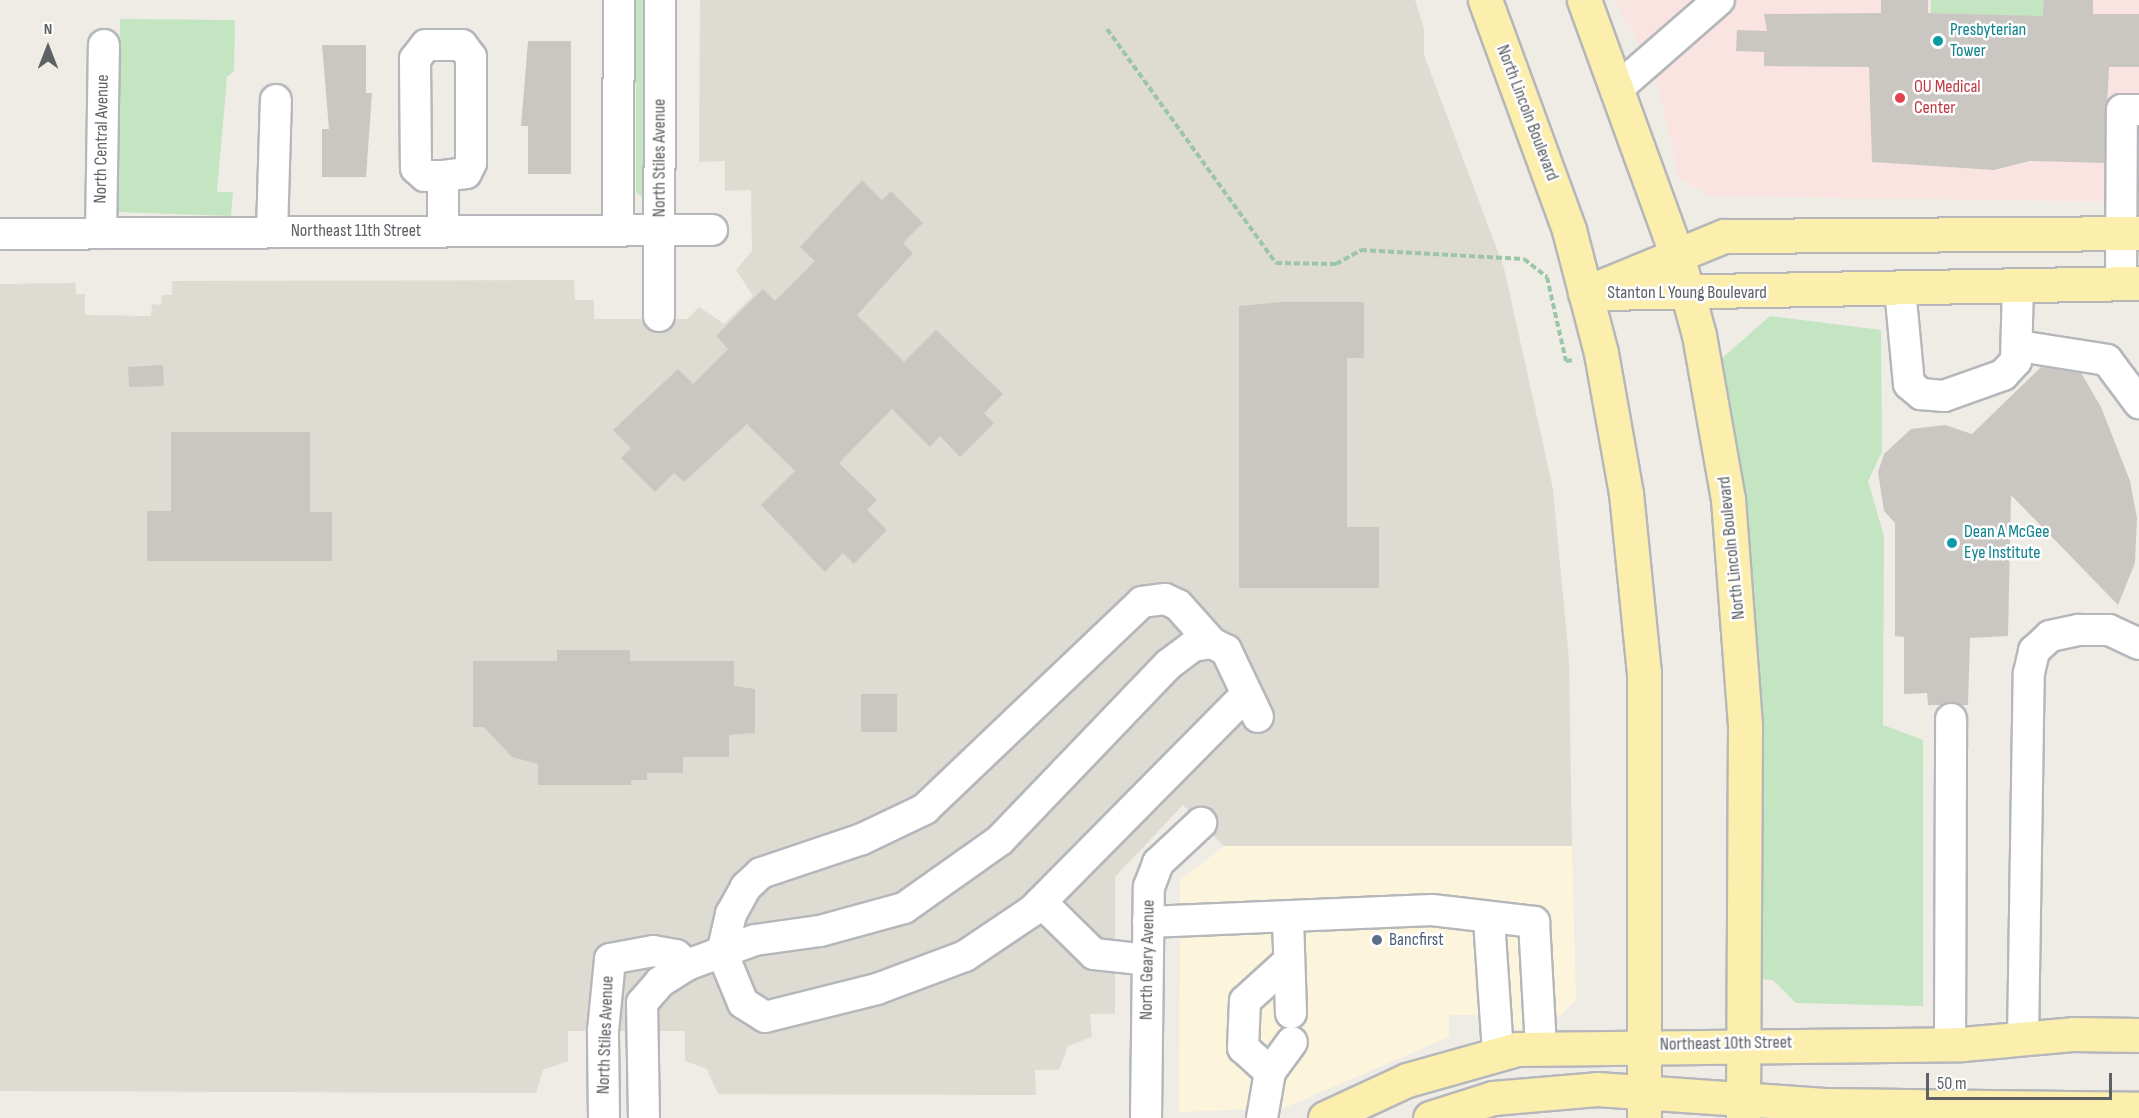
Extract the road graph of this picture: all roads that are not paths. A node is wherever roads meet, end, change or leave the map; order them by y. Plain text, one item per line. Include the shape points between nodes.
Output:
1 (618, 0) edge
2 (660, 0) edge
3 (1485, 0) edge
4 (1584, 0) edge
5 (1719, 0) edge
6 (104, 45) dead end
7 (1618, 88) junction
8 (276, 100) dead end
9 (2139, 110) edge
10 (2131, 175) edge
11 (443, 176) dead end
12 (661, 229) junction
13 (618, 230) junction
14 (712, 230) dead end
15 (443, 231) junction
16 (272, 232) junction
17 (101, 233) junction
18 (2130, 233) edge
19 (0, 234) edge
20 (1677, 255) junction
21 (2130, 283) edge
22 (2018, 286) junction
23 (1900, 290) junction
24 (1687, 292) junction
25 (1585, 293) junction
26 (659, 316) dead end
27 (2019, 346) junction
28 (2139, 403) edge
29 (1212, 643) junction
30 (2139, 644) edge
31 (1951, 718) dead end
32 (1201, 824) dead end
33 (1041, 902) junction
34 (1288, 918) junction
35 (1488, 921) junction
36 (1148, 922) junction
37 (722, 952) junction
38 (1148, 960) junction
39 (1289, 961) junction
40 (687, 965) junction
41 (1291, 1012) dead end
42 (2139, 1035) edge
43 (2023, 1039) junction
44 (1292, 1042) dead end
45 (1744, 1043) junction
46 (1950, 1044) junction
47 (1645, 1045) junction
48 (1541, 1047) junction
49 (1498, 1053) junction
50 (1270, 1072) junction
51 (1644, 1105) edge
52 (1743, 1108) edge
53 (2139, 1109) edge
54 (1466, 1112) edge
55 (604, 1118) edge
56 (644, 1118) edge
57 (1146, 1118) edge
58 (1262, 1118) edge
59 (1325, 1118) edge
60 (1430, 1118) edge

1 - 13 street
2 - 12 street, North Stiles Avenue
3 - 25 main road, North Lincoln Boulevard via 1555,190
4 - 7 main road, North Lincoln Boulevard
5 - 7 street
6 - 17 street, North Central Avenue
7 - 20 main road, North Lincoln Boulevard
8 - 16 street
9 - 10 street via 2122,110
10 - 18 street
11 - 15 street
12 - 13 street, Northeast 11th Street
12 - 14 street, Northeast 11th Street
12 - 26 street, North Stiles Avenue
13 - 15 street, Northeast 11th Street
15 - 16 street, Northeast 11th Street
16 - 17 street, Northeast 11th Street
17 - 19 street, Northeast 11th Street
18 - 20 main road, Stanton L Young Boulevard via 1724,236
18 - 21 street
20 - 24 main road, North Lincoln Boulevard
20 - 25 main road, Stanton L Young Boulevard
21 - 22 main road, Stanton L Young Boulevard
22 - 23 main road, Stanton L Young Boulevard
22 - 27 street
23 - 24 main road, Stanton L Young Boulevard
23 - 27 street via 1904,370 1909,384 1921,394 1963,393 2003,375 2016,360
24 - 25 main road, Stanton L Young Boulevard
24 - 45 main road, North Lincoln Boulevard via 1711,394 1737,589 1745,726
25 - 47 main road, North Lincoln Boulevard via 1619,448 1641,626
27 - 28 street via 2107,360
29 - 33 street via 1226,650 1252,706
29 - 37 street via 1193,646 1169,664 1065,778 1000,840 904,908
29 - 37 street via 1178,604 1165,599 1142,602 926,809 862,839 761,873 746,887 730,914
30 - 43 street via 2109,630 2079,630 2050,636 2034,651 2029,673
31 - 46 street
32 - 36 street, North Geary Avenue via 1158,863 1149,887
33 - 37 street via 965,956 877,989 765,1017 743,1004
33 - 38 street via 1094,954
34 - 35 street via 1453,910
34 - 36 street
34 - 39 street
35 - 48 street via 1534,922 1536,1012
35 - 49 street via 1492,1015
36 - 38 street, North Geary Avenue
37 - 40 street
38 - 57 street, North Geary Avenue
39 - 41 street
39 - 50 street via 1245,1001 1243,1048
40 - 55 street, North Stiles Avenue via 676,955 653,951 610,959 604,998
40 - 56 street, North Stiles Avenue via 660,982 642,1003
42 - 43 main road, Northeast 10th Street
43 - 46 main road, Northeast 10th Street
44 - 50 street
45 - 46 main road, Northeast 10th Street
45 - 47 main road, Northeast 10th Street
45 - 52 main road, North Lincoln Boulevard
47 - 48 main road, Northeast 10th Street
47 - 51 main road, North Lincoln Boulevard
48 - 49 main road, Northeast 10th Street
49 - 59 main road, Northeast 10th Street via 1407,1080
50 - 58 street
51 - 52 main road
51 - 54 main road via 1538,1091
52 - 53 main road
54 - 60 main road

